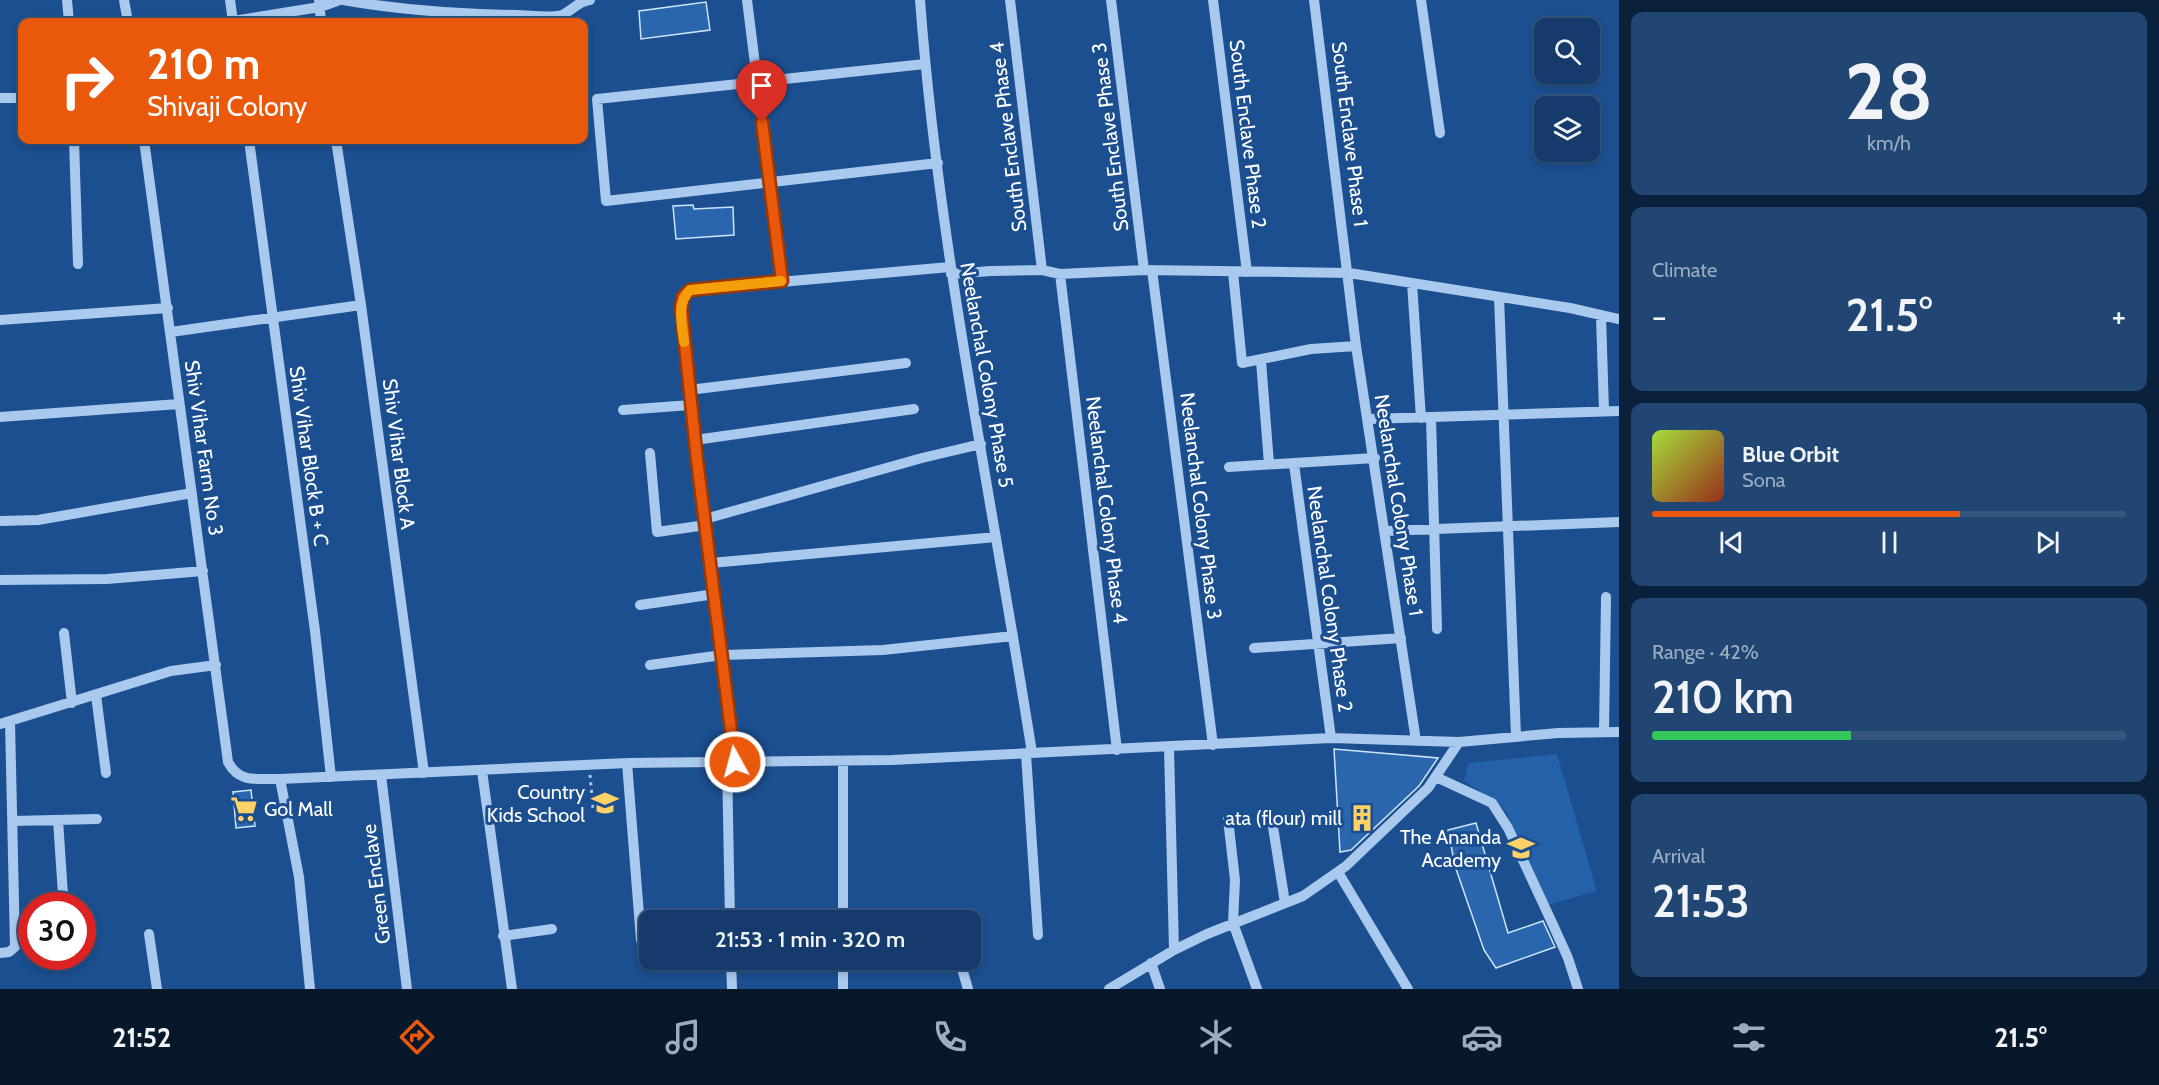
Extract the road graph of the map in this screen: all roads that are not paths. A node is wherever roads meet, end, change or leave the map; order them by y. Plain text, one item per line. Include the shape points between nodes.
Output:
1 (68, 0) edge
2 (124, 0) edge
3 (230, 0) edge
4 (341, 0) edge
5 (586, 0) edge
6 (747, 0) edge
7 (920, 0) edge
8 (1010, 0) edge
9 (1111, 0) edge
10 (1213, 0) edge
11 (1314, 0) edge
12 (1422, 0) edge
13 (319, 4) edge
14 (69, 18) edge
15 (127, 18) edge
16 (232, 18) edge
17 (252, 18) edge
18 (925, 64) junction
19 (757, 82) junction
20 (0, 98) edge
21 (18, 98) edge
22 (1440, 133) dead end
23 (74, 144) edge
24 (145, 144) edge
25 (250, 144) edge
26 (337, 144) edge
27 (938, 163) junction
28 (769, 181) junction
29 (78, 264) dead end
30 (950, 270) junction
31 (1042, 270) junction
32 (1148, 270) junction
33 (1233, 272) junction
34 (1247, 272) junction
35 (1349, 273) junction
36 (1060, 274) junction
37 (782, 281) junction
38 (1412, 283) junction
39 (1499, 297) junction
40 (362, 305) junction
41 (168, 308) junction
42 (1601, 316) junction
43 (273, 317) junction
44 (1619, 319) edge
45 (0, 320) edge
46 (171, 332) junction
47 (1356, 346) junction
48 (1261, 361) junction
49 (906, 363) dead end
50 (689, 390) junction
51 (179, 404) junction
52 (691, 405) junction
53 (914, 409) dead end
54 (623, 410) dead end
55 (1604, 411) junction
56 (1619, 411) edge
57 (1503, 415) junction
58 (0, 417) edge
59 (1426, 418) junction
60 (1369, 419) junction
61 (695, 440) junction
62 (981, 444) junction
63 (650, 453) dead end
64 (1375, 458) junction
65 (1269, 464) junction
66 (1294, 464) junction
67 (1228, 467) dead end
68 (192, 493) junction
69 (0, 521) edge
70 (705, 522) junction
71 (1619, 522) edge
72 (1508, 527) junction
73 (1433, 530) junction
74 (1386, 531) junction
75 (996, 537) junction
76 (711, 563) junction
77 (203, 571) junction
78 (0, 580) edge
79 (715, 594) junction
80 (1606, 597) dead end
81 (640, 605) dead end
82 (1437, 629) dead end
83 (64, 633) dead end
84 (1013, 636) junction
85 (1401, 638) junction
86 (1318, 644) junction
87 (1254, 648) dead end
88 (722, 655) junction
89 (216, 665) junction
90 (650, 665) dead end
91 (96, 695) junction
92 (72, 703) junction
93 (5, 722) edge
94 (1604, 732) junction
95 (1619, 732) edge
96 (1516, 736) junction
97 (1331, 738) junction
98 (1416, 741) junction
99 (1458, 742) junction
100 (1213, 746) junction
101 (1169, 748) junction
102 (1117, 750) junction
103 (1029, 754) junction
104 (843, 761) junction
105 (731, 762) junction
106 (627, 763) junction
107 (482, 771) junction
108 (105, 773) dead end
109 (424, 773) junction
110 (381, 775) junction
111 (331, 777) junction
112 (1436, 777) junction
113 (280, 779) junction
114 (97, 819) dead end
115 (1228, 819) dead end
116 (58, 820) junction
117 (14, 821) junction
118 (1273, 827) dead end
119 (1338, 872) junction
120 (63, 892) edge
121 (1285, 903) junction
122 (730, 910) edge
123 (843, 910) edge
124 (639, 914) edge
125 (1233, 923) junction
126 (552, 929) dead end
127 (149, 934) dead end
128 (1038, 935) dead end
129 (503, 936) junction
130 (1174, 950) junction
131 (0, 953) edge
132 (1151, 963) junction
133 (731, 970) edge
134 (843, 970) edge
135 (963, 972) dead end
136 (157, 989) edge
137 (310, 989) edge
138 (407, 989) edge
139 (512, 989) edge
140 (732, 989) edge
141 (843, 989) edge
142 (968, 989) edge
143 (1109, 989) edge
144 (1160, 989) edge
145 (1257, 989) edge
146 (1408, 989) edge
147 (1578, 989) edge

1 - 14 street
2 - 15 street
3 - 16 street
4 - 5 street via 472,14 548,16 562,15
4 - 13 street
6 - 19 street
7 - 18 street, Neelanchal Colony Phase 5
8 - 31 street, South Enclave Phase 4
9 - 32 street, South Enclave Phase 3
10 - 34 street, South Enclave Phase 2
11 - 35 street, South Enclave Phase 1
12 - 22 street
13 - 17 street
18 - 19 street
18 - 27 street, Neelanchal Colony Phase 5
19 - 28 street
19 - 28 street via 597,99 606,201
20 - 21 street
23 - 29 street
24 - 41 street, Shiv Vihar Farm No 3
25 - 43 street, Shiv Vihar Block B + C
26 - 40 street, Shiv Vihar Block A
27 - 28 street
27 - 30 street, Neelanchal Colony Phase 5
28 - 37 street
30 - 31 street
30 - 37 street
30 - 62 street, Neelanchal Colony Phase 5
31 - 36 street
32 - 33 street
32 - 36 street
32 - 100 street, Neelanchal Colony Phase 3
33 - 34 street
33 - 48 street via 1242,363
34 - 35 street
35 - 38 street
35 - 47 street, Neelanchal Colony Phase 1
36 - 102 street, Neelanchal Colony Phase 4
37 - 50 street via 690,290 683,297
38 - 39 street
38 - 59 street
39 - 42 street
39 - 57 street
40 - 43 street
40 - 109 street, Shiv Vihar Block A
41 - 45 street
41 - 46 street, Shiv Vihar Farm No 3
42 - 44 street
42 - 55 street
43 - 46 street
43 - 111 street, Shiv Vihar Block B + C
46 - 51 street, Shiv Vihar Farm No 3
47 - 48 street via 1311,349
47 - 60 street, Neelanchal Colony Phase 1
48 - 65 street
49 - 50 street
50 - 52 street
51 - 58 street
51 - 68 street, Shiv Vihar Farm No 3
52 - 54 street
52 - 61 street
53 - 61 street
55 - 56 street
55 - 57 street
57 - 59 street
57 - 72 street
59 - 60 street
59 - 73 street
60 - 64 street, Neelanchal Colony Phase 1
61 - 70 street
62 - 70 street
62 - 75 street, Neelanchal Colony Phase 5
63 - 70 street via 657,532
64 - 66 street
64 - 74 street, Neelanchal Colony Phase 1
65 - 66 street
65 - 67 street
66 - 86 street, Neelanchal Colony Phase 2
68 - 69 street via 38,520
68 - 77 street, Shiv Vihar Farm No 3
70 - 76 street
71 - 72 street
72 - 73 street
72 - 96 street
73 - 74 street
73 - 82 street
74 - 85 street, Neelanchal Colony Phase 1
75 - 76 street
75 - 84 street, Neelanchal Colony Phase 5
76 - 79 street
77 - 78 street via 107,579
77 - 89 street, Shiv Vihar Farm No 3
79 - 81 street
79 - 88 street
80 - 94 street
83 - 92 street
84 - 88 street via 883,650
84 - 103 street, Neelanchal Colony Phase 5
85 - 86 street
85 - 98 street, Neelanchal Colony Phase 1
86 - 87 street
86 - 97 street, Neelanchal Colony Phase 2
88 - 90 street
88 - 105 street
89 - 91 street via 171,671
89 - 113 street, Shiv Vihar Farm No 3 via 228,762 234,773 243,778
91 - 92 street
91 - 108 street
92 - 93 street
93 - 117 street
94 - 95 street
94 - 96 street
96 - 99 street
97 - 98 street
97 - 100 street
98 - 99 street
99 - 112 street
100 - 101 street
101 - 102 street
101 - 130 street
102 - 103 street
103 - 104 street
103 - 128 street, Neelanchal Colony Phase 5
104 - 105 street
104 - 123 street
105 - 106 street
105 - 122 street
106 - 107 street
106 - 124 street
107 - 109 street
107 - 129 street
109 - 110 street
110 - 111 street
110 - 138 street, Green Enclave
111 - 113 street
112 - 119 street
112 - 147 street via 1492,803 1508,828 1554,927
113 - 137 street via 299,877
114 - 116 street
115 - 125 street via 1235,880
116 - 117 street
116 - 120 street
117 - 131 street via 15,946
118 - 121 street
119 - 121 street via 1303,896
119 - 146 street
121 - 125 street
125 - 130 street
125 - 145 street
126 - 129 street
127 - 136 street
129 - 139 street
130 - 132 street
132 - 143 street
132 - 144 street
133 - 140 street
134 - 141 street
135 - 142 street

